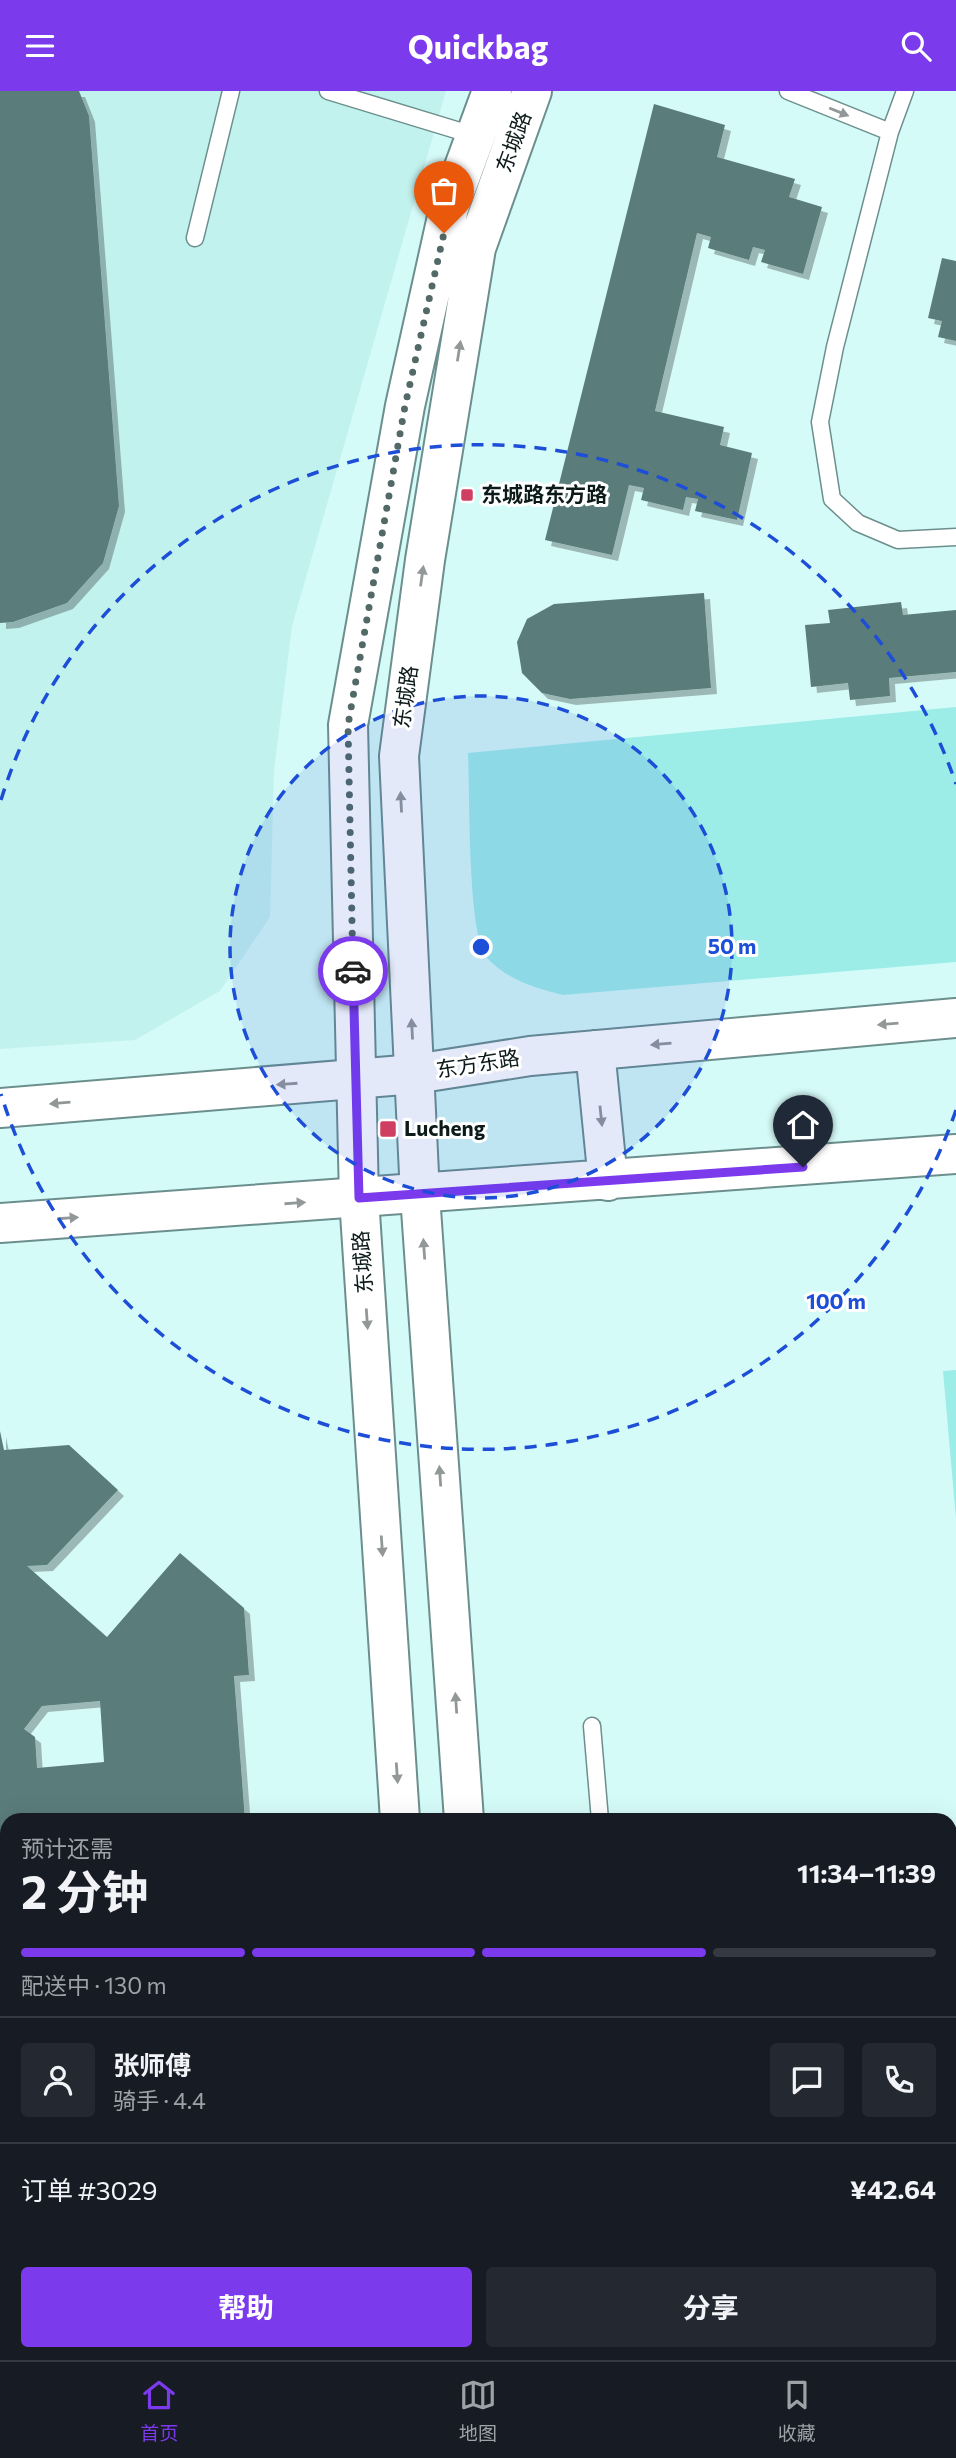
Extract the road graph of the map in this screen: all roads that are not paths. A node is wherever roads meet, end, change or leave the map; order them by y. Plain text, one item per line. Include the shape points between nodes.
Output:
1 (231, 91) edge
2 (328, 91) edge
3 (492, 91) edge
4 (532, 91) edge
5 (788, 91) edge
6 (904, 91) edge
7 (890, 132) junction
8 (476, 136) junction
9 (195, 238) dead end
10 (956, 537) edge
11 (956, 1018) edge
12 (595, 1050) junction
13 (415, 1074) junction
14 (355, 1079) junction
15 (0, 1108) edge
16 (956, 1154) edge
17 (608, 1181) junction
18 (420, 1195) junction
19 (359, 1198) junction
20 (0, 1223) edge
21 (592, 1726) dead end
22 (400, 1813) edge
23 (464, 1813) edge
24 (599, 1813) edge

1 - 9 lane
2 - 8 lane
3 - 8 main road, 东城路
13 -> 4 main road, 东城路 via 399,755 425,560 476,247
5 -> 7 lane
6 - 7 lane
7 - 10 lane via 820,422 832,499 858,523 898,540
8 - 14 main road, 东城路 via 449,208 408,393 348,725
11 -> 12 main road, 东方东路
12 - 13 main road, 东方东路
12 -> 17 main road
13 - 14 main road, 东方东路
13 - 18 main road, 东城路
14 -> 15 main road, 东方东路
14 - 19 main road, 东城路
16 - 17 main road
17 - 18 main road
18 - 19 main road
23 -> 18 main road, 东城路
20 -> 19 main road
19 -> 22 main road, 东城路
21 - 24 lane

